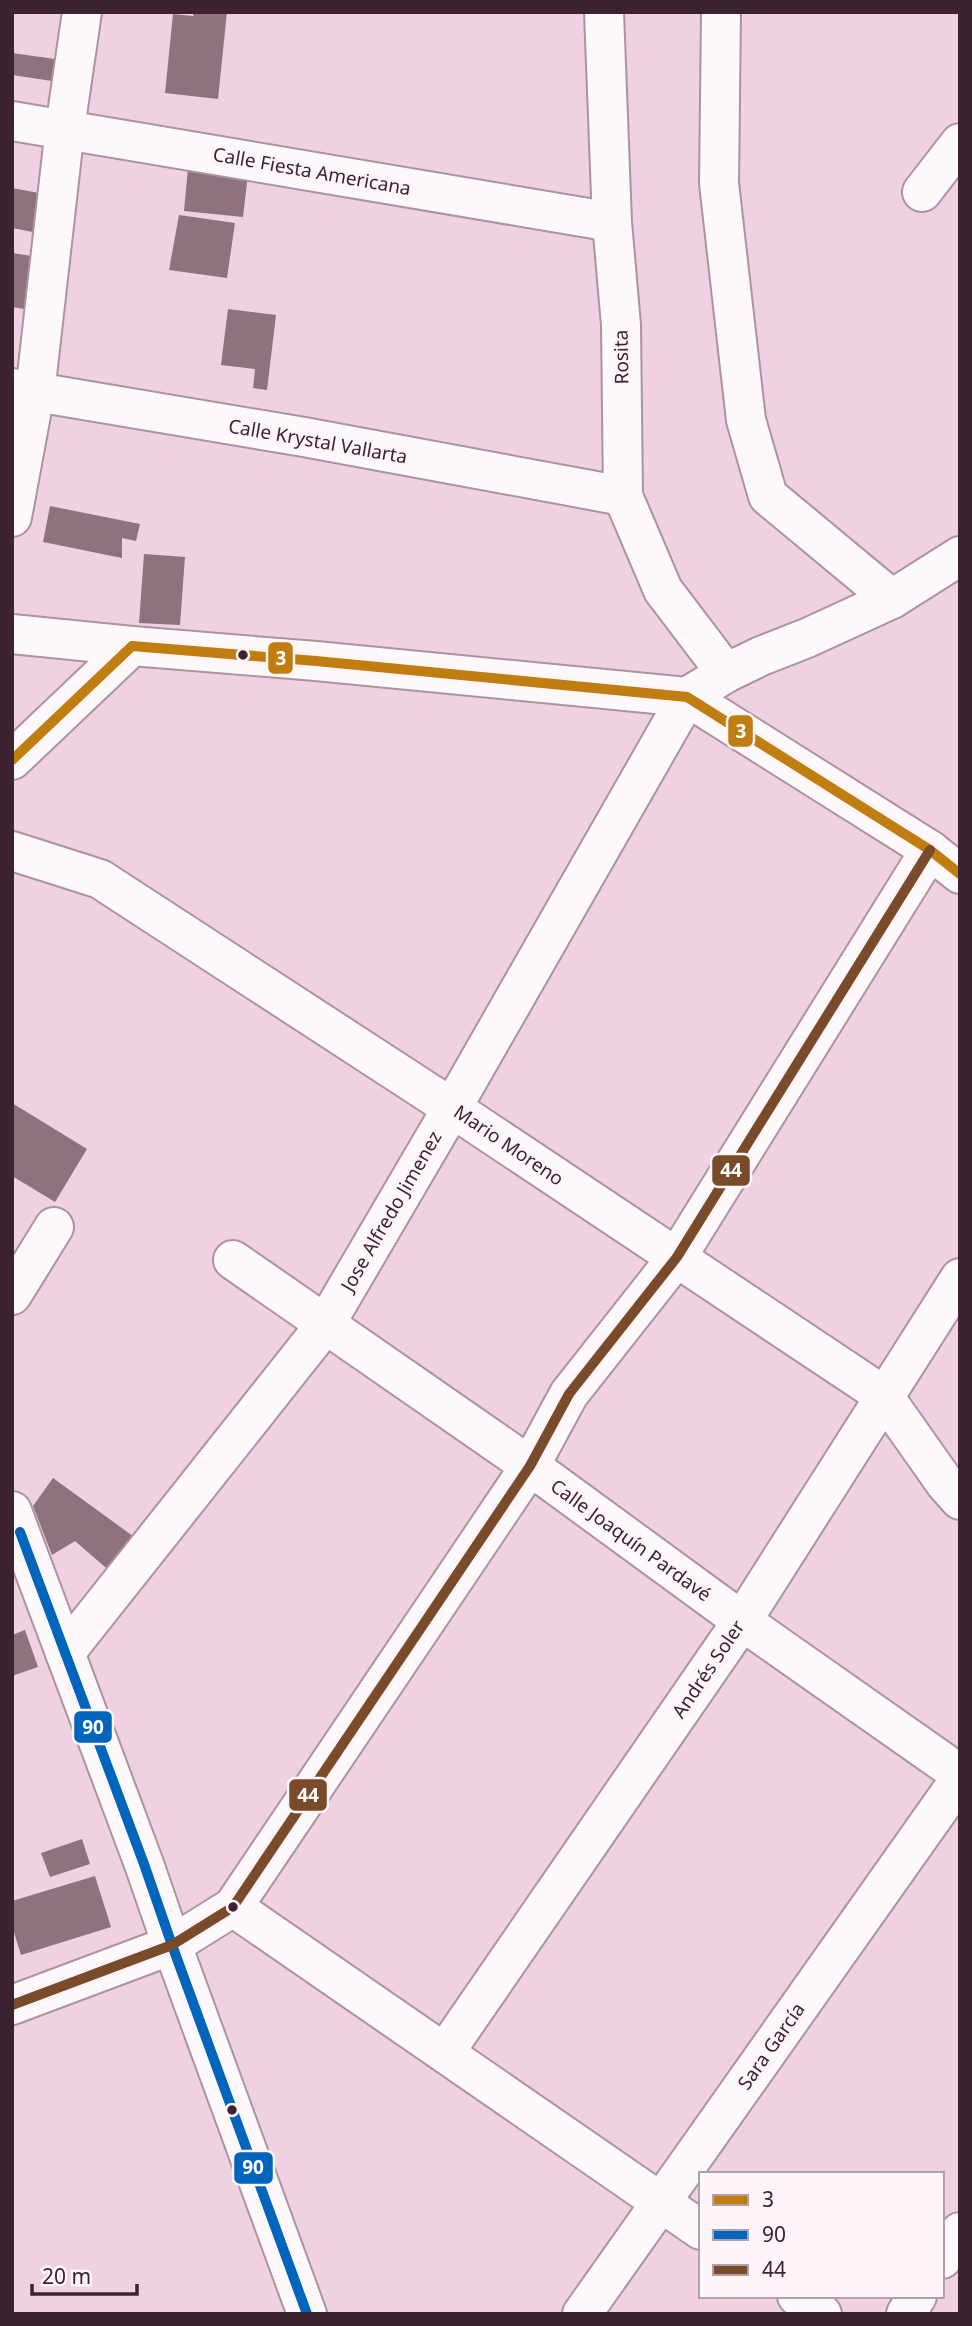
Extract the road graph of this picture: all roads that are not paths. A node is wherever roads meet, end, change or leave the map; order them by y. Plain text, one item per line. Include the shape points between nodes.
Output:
1 (82, 12) edge
2 (604, 12) edge
3 (721, 12) edge
4 (12, 121) edge
5 (65, 128) junction
6 (960, 144) edge
7 (922, 192) dead end
8 (612, 222) junction
9 (24, 390) edge
10 (623, 496) junction
11 (12, 517) edge
12 (960, 556) edge
13 (892, 599) junction
14 (12, 634) edge
15 (132, 646) junction
16 (726, 673) junction
17 (687, 697) junction
18 (12, 760) edge
19 (930, 850) junction
20 (12, 851) edge
21 (960, 874) edge
22 (452, 1108) junction
23 (54, 1227) dead end
24 (677, 1257) junction
25 (233, 1260) dead end
26 (960, 1278) edge
27 (12, 1295) edge
28 (325, 1325) junction
29 (883, 1395) junction
30 (530, 1466) junction
31 (960, 1500) edge
32 (12, 1511) edge
33 (742, 1621) junction
34 (65, 1653) junction
35 (960, 1776) edge
36 (233, 1907) junction
37 (172, 1945) junction
38 (12, 2005) edge
39 (445, 2052) junction
40 (661, 2202) junction
41 (699, 2229) edge
42 (960, 2232) edge
43 (944, 2256) edge
44 (800, 2298) edge
45 (916, 2298) edge
46 (307, 2314) edge
47 (582, 2314) edge
48 (822, 2314) edge
49 (906, 2314) edge

1 - 5 street
2 - 8 street, Rosita
3 - 13 street via 719,183 746,420 768,496
4 - 5 street, Calle Fiesta Americana
5 - 8 street, Calle Fiesta Americana
5 - 9 street
6 - 7 street
8 - 10 street, Rosita via 621,326
9 - 10 street, Calle Krystal Vallarta
9 - 11 street
10 - 16 street, Rosita via 663,590
12 - 13 street
13 - 16 street
14 - 15 street
15 - 17 street
15 - 18 street
16 - 17 street
17 - 19 street
17 - 22 street, Jose Alfredo Jimenez
19 - 21 street
19 - 24 street
20 - 22 street, Mario Moreno via 100,879
22 - 24 street, Mario Moreno
22 - 28 street, Jose Alfredo Jimenez
23 - 27 street
24 - 29 street, Mario Moreno
24 - 30 street via 569,1394
25 - 28 street, Calle Joaquín Pardavé
26 - 29 street, Andrés Soler
28 - 30 street, Calle Joaquín Pardavé
28 - 34 street, Jose Alfredo Jimenez
29 - 31 street, Mario Moreno
29 - 33 street, Andrés Soler
30 - 33 street, Calle Joaquín Pardavé
30 - 36 street
32 - 34 street
33 - 35 street, Calle Joaquín Pardavé
33 - 39 street, Andrés Soler
34 - 37 street
35 - 40 street, Sara García
36 - 37 street
36 - 39 street
37 - 38 street
37 - 46 street
39 - 40 street
40 - 41 street
40 - 47 street, Sara García
42 - 43 street
44 - 48 street
45 - 49 street

